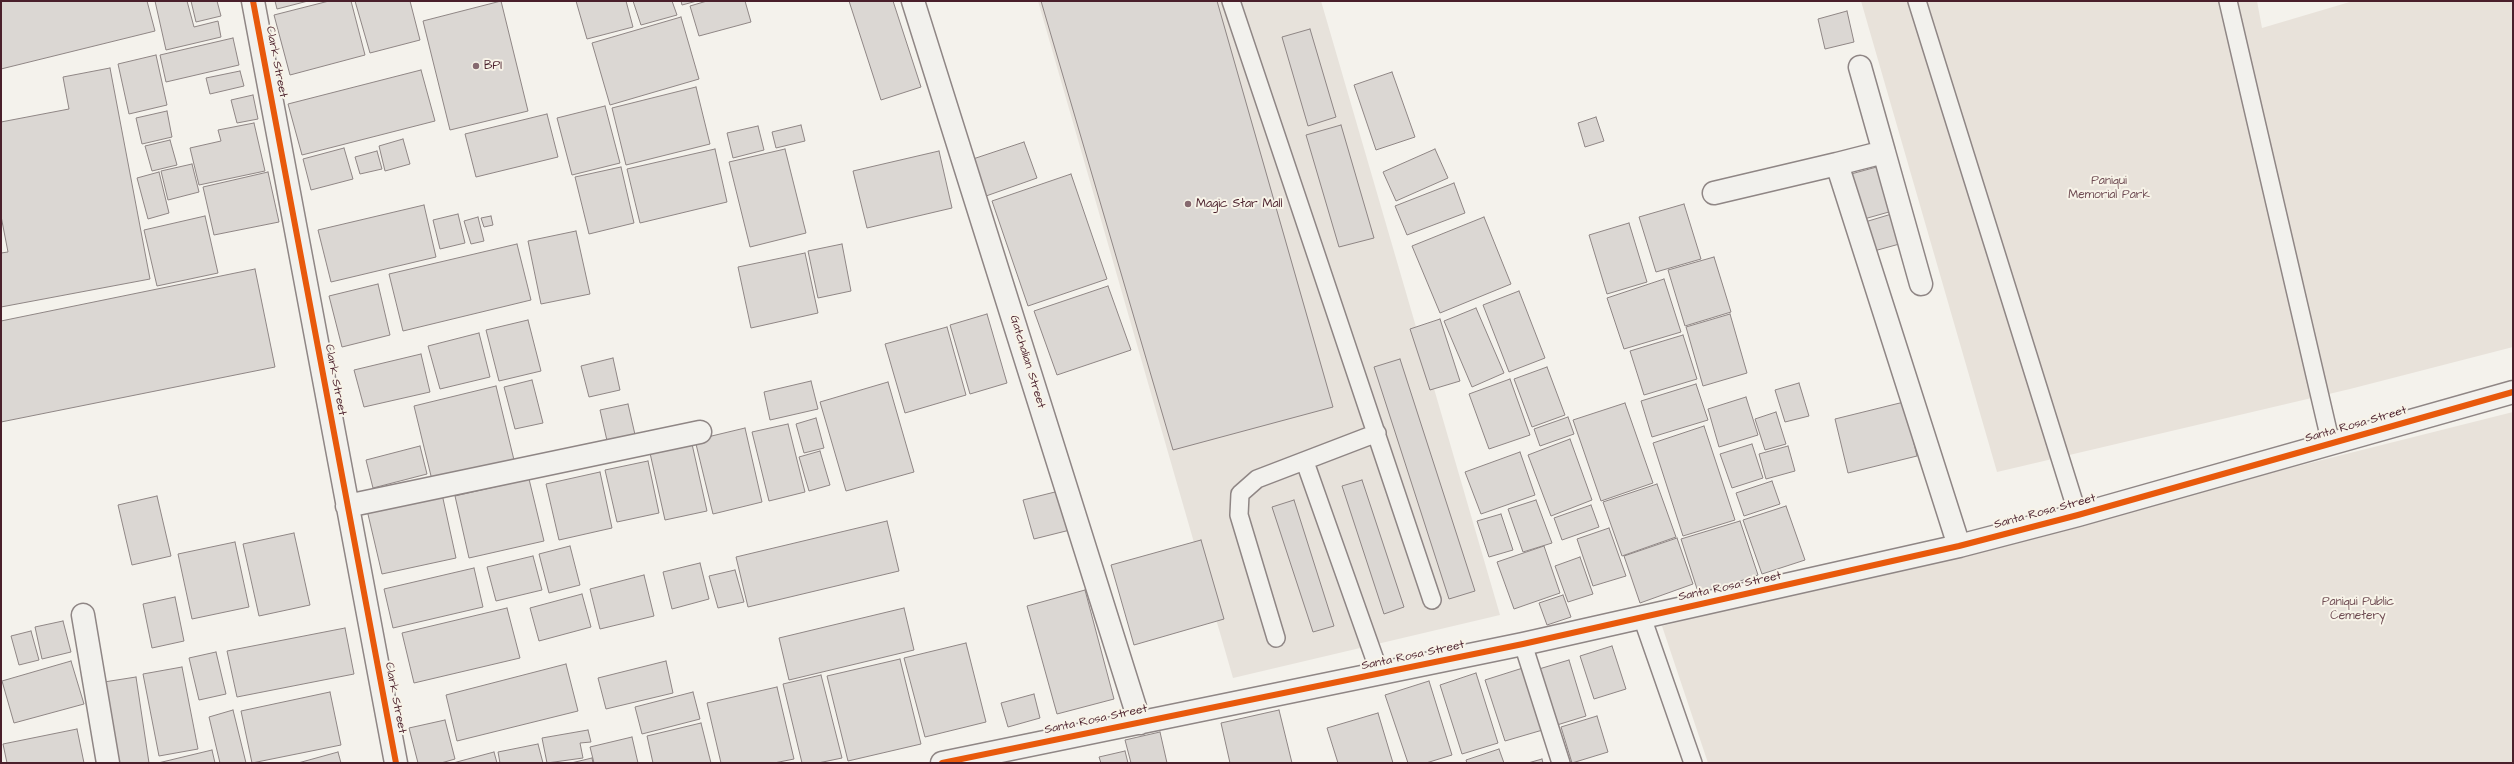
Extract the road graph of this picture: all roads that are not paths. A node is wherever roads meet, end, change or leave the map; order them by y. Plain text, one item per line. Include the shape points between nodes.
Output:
1 (254, 1) edge
2 (913, 1) edge
3 (1231, 1) edge
4 (1917, 1) edge
5 (2228, 1) edge
6 (1860, 67) dead end
7 (1884, 152) junction
8 (1837, 164) junction
9 (1714, 193) dead end
10 (1922, 284) dead end
11 (2513, 392) edge
12 (700, 432) dead end
13 (1377, 433) junction
14 (2331, 444) junction
15 (1305, 462) junction
16 (347, 506) junction
17 (2078, 516) junction
18 (1959, 546) junction
19 (1432, 600) dead end
20 (84, 616) dead end
21 (1642, 617) junction
22 (1276, 638) dead end
23 (1523, 644) junction
24 (1380, 674) junction
25 (1140, 723) junction
26 (108, 763) edge
27 (396, 763) edge
28 (942, 763) edge
29 (1561, 763) edge
30 (1693, 763) edge

1 - 16 street, Clark Street
2 - 25 street, Gatchalian Street
3 - 13 lane
4 - 17 lane
5 - 14 lane
6 - 7 street
7 - 8 street
7 - 10 street
8 - 9 street
8 - 18 street
11 - 14 street, Santa Rosa Street
12 - 16 street
13 - 15 lane
13 - 19 lane
14 - 17 street, Santa Rosa Street
15 - 22 lane via 1257,479 1240,494 1239,516
15 - 24 lane
16 - 27 street, Clark Street
17 - 18 street, Santa Rosa Street
18 - 21 street, Santa Rosa Street
20 - 26 street
21 - 23 street, Santa Rosa Street
21 - 30 lane
23 - 24 street, Santa Rosa Street
23 - 29 lane
24 - 25 street, Santa Rosa Street
25 - 28 street, Santa Rosa Street

